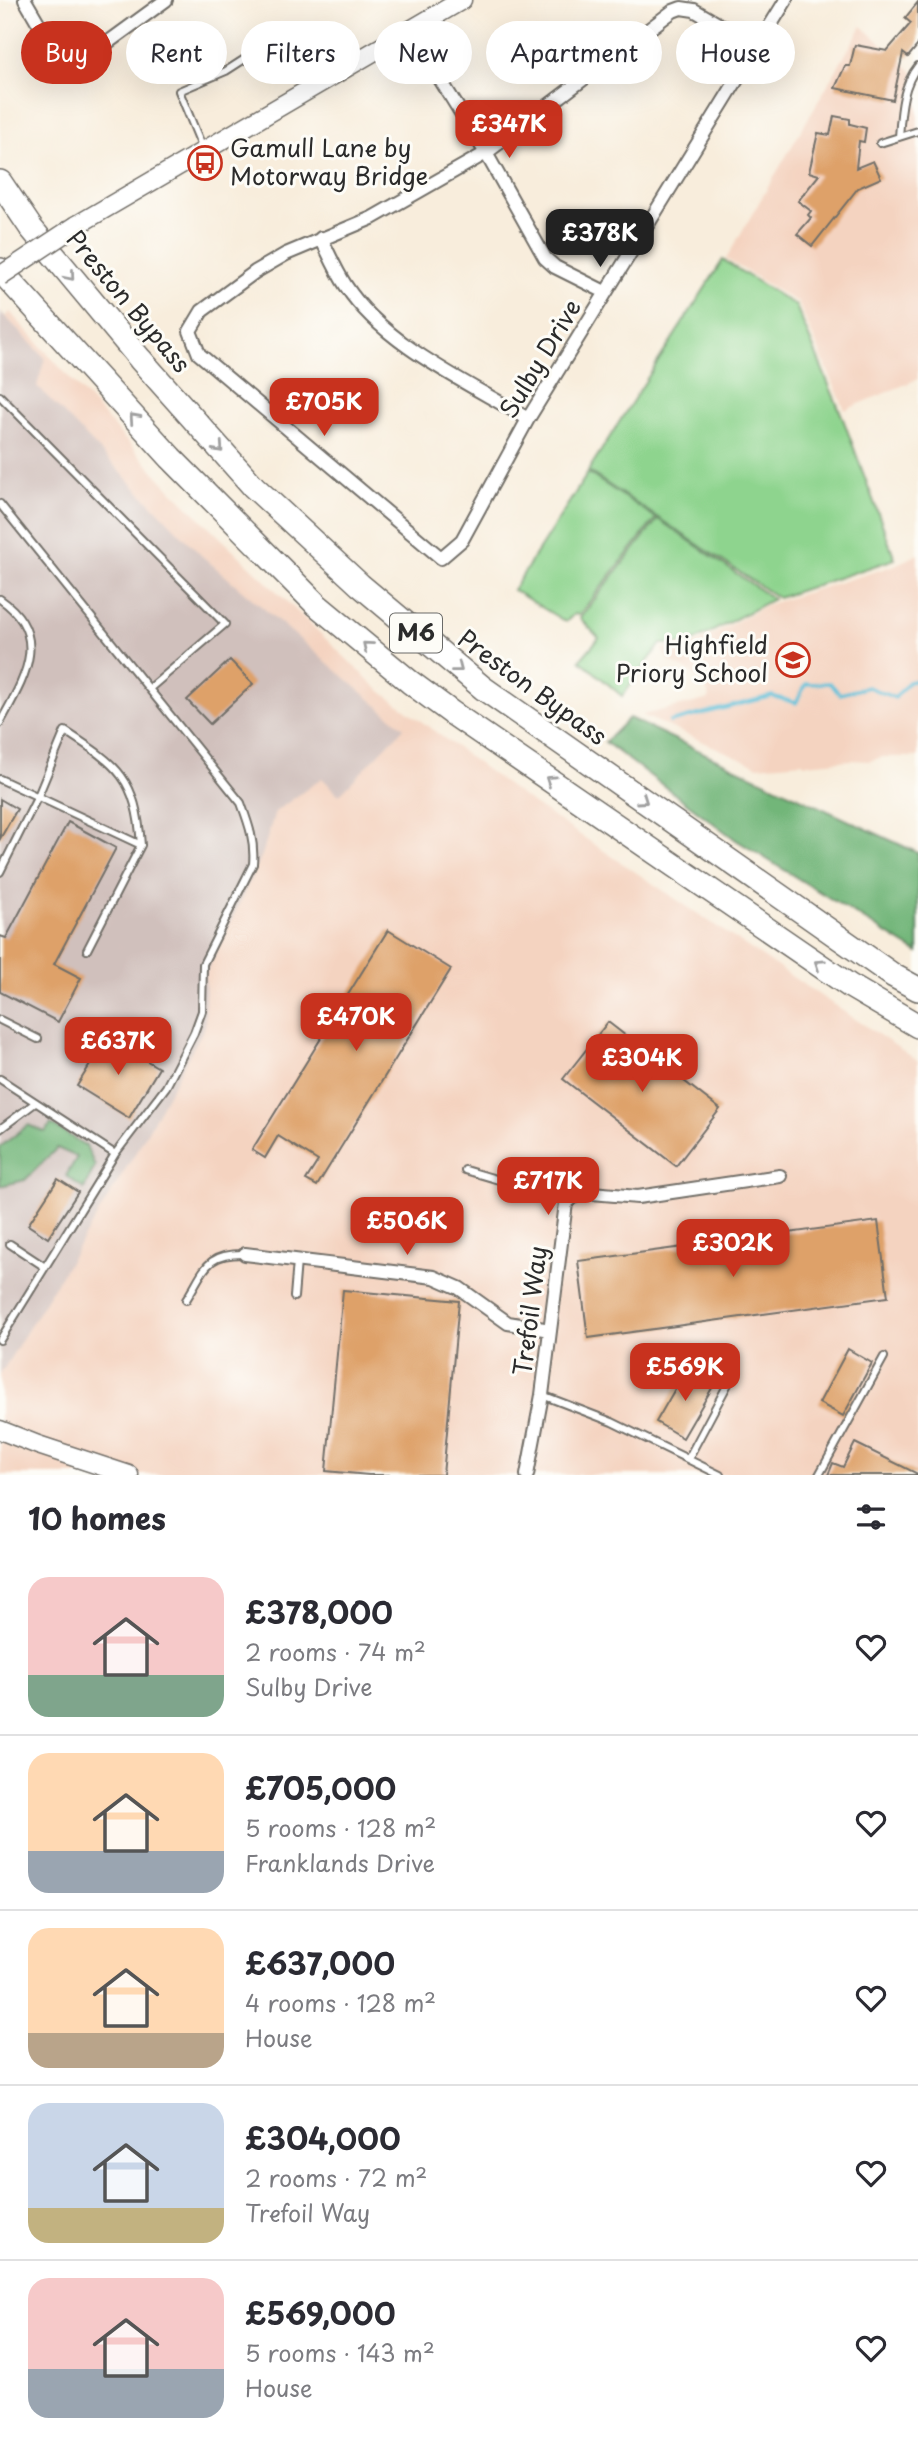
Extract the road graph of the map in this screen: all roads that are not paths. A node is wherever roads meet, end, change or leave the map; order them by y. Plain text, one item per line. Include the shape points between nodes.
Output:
1 (25, 0) edge
2 (166, 0) edge
3 (462, 0) edge
4 (786, 0) edge
5 (427, 21) edge
6 (713, 21) edge
7 (772, 21) edge
8 (374, 52) edge
9 (241, 61) edge
10 (918, 66) edge
11 (443, 84) edge
12 (733, 84) edge
13 (918, 131) edge
14 (900, 137) junction
15 (880, 143) dead end
16 (204, 150) junction
17 (486, 153) junction
18 (0, 182) edge
19 (321, 238) junction
20 (0, 270) edge
21 (0, 276) edge
22 (605, 292) junction
23 (0, 396) edge
24 (528, 419) junction
25 (0, 505) edge
26 (0, 599) edge
27 (149, 689) junction
28 (0, 723) edge
29 (0, 779) edge
30 (38, 796) junction
31 (141, 845) junction
32 (0, 872) edge
33 (87, 950) dead end
34 (850, 986) junction
35 (916, 988) edge
36 (0, 1020) edge
37 (918, 1026) edge
38 (918, 1034) edge
39 (38, 1039) dead end
40 (0, 1079) edge
41 (36, 1102) junction
42 (0, 1129) edge
43 (115, 1154) junction
44 (465, 1170) dead end
45 (780, 1177) dead end
46 (572, 1199) junction
47 (10, 1244) dead end
48 (245, 1254) joint
49 (297, 1261) junction
50 (45, 1267) junction
51 (294, 1297) dead end
52 (186, 1300) dead end
53 (550, 1330) junction
54 (0, 1340) edge
55 (884, 1357) dead end
56 (729, 1382) dead end
57 (542, 1395) junction
58 (0, 1430) edge
59 (688, 1459) junction
60 (129, 1475) edge
61 (527, 1475) edge
62 (720, 1475) edge
63 (819, 1475) edge

1 - 2 street via 60,60 92,54
3 - 5 main road
4 - 7 street, Sulby Drive
6 - 17 street via 694,10 673,11
8 - 16 main road
9 - 16 lane via 179,91
10 - 14 lane via 909,78 901,108
11 - 17 street
12 - 22 street, Sulby Drive
13 - 14 lane
14 - 15 lane
16 - 21 main road, bridge
17 - 19 street via 372,218
17 - 22 street via 544,258
18 -> 35 highway, Preston Bypass / M6 via 31,228 254,487 360,585 483,688
19 - 24 street via 347,288 364,309 417,352
19 - 24 street, Sulby Drive via 286,254 202,311 190,331 199,354 441,558 462,540
34 -> 20 highway, M6 via 452,713 317,605 171,458
22 - 24 street, Sulby Drive
23 - 27 lane via 225,624
25 - 27 lane
26 - 28 lane via 26,627 29,647 27,671
27 - 43 lane via 241,803 255,848 253,864 203,964 202,1011 194,1033 166,1087
29 - 30 lane
30 - 31 lane
30 - 31 lane via 65,731 106,758 125,778 134,799
30 - 32 lane
31 - 33 lane
34 - 37 highway, M6
34 - 38 highway, M6
36 - 39 lane
40 - 41 lane
41 - 42 lane
41 - 43 lane
43 - 50 lane
44 - 46 lane via 560,1191
45 - 46 street via 638,1198 580,1192
46 - 53 street, Trefoil Way via 566,1203
47 - 50 lane
48 - 49 street
48 - 52 lane via 211,1260
49 - 51 lane
49 - 53 street via 434,1277 459,1288 508,1323
50 - 54 lane
53 - 57 street, Trefoil Way
55 - 63 lane
56 - 59 lane
57 - 59 lane
57 - 61 street, Trefoil Way
58 - 60 main road
59 - 62 lane

